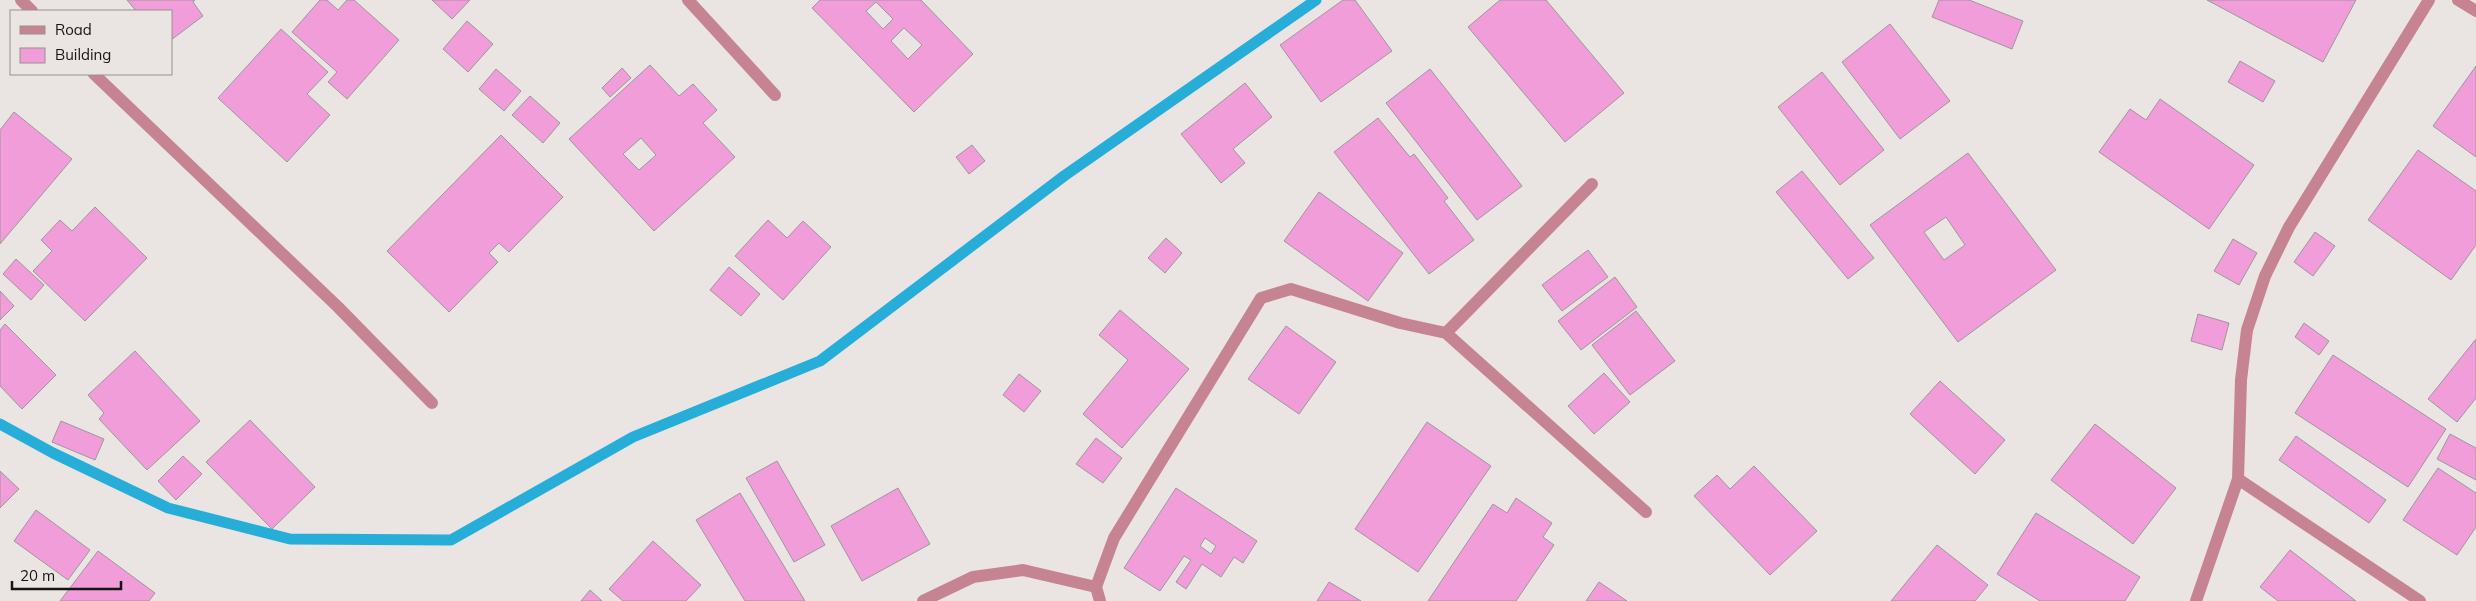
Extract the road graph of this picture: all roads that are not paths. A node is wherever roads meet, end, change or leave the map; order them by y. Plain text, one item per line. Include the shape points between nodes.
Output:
1 (21, 0) edge
2 (688, 0) edge
3 (2429, 0) edge
4 (2458, 0) edge
5 (31, 10) edge
6 (2476, 11) edge
7 (95, 75) edge
8 (776, 95) dead end
9 (1592, 184) dead end
10 (1446, 333) junction
11 (432, 403) dead end
12 (2238, 479) junction
13 (1646, 512) dead end
14 (1096, 587) junction
15 (923, 601) edge
16 (1100, 601) edge
17 (2196, 601) edge
18 (2420, 601) edge

1 - 5 street
2 - 8 street
3 - 12 street via 2289,227 2264,276 2247,330 2241,380
4 - 6 street
7 - 11 street via 338,307
9 - 10 street
10 - 13 street
10 - 14 street via 1400,323 1291,289 1262,298 1114,538
12 - 17 street
12 - 18 street
14 - 15 street via 1023,570 973,578
14 - 16 street

